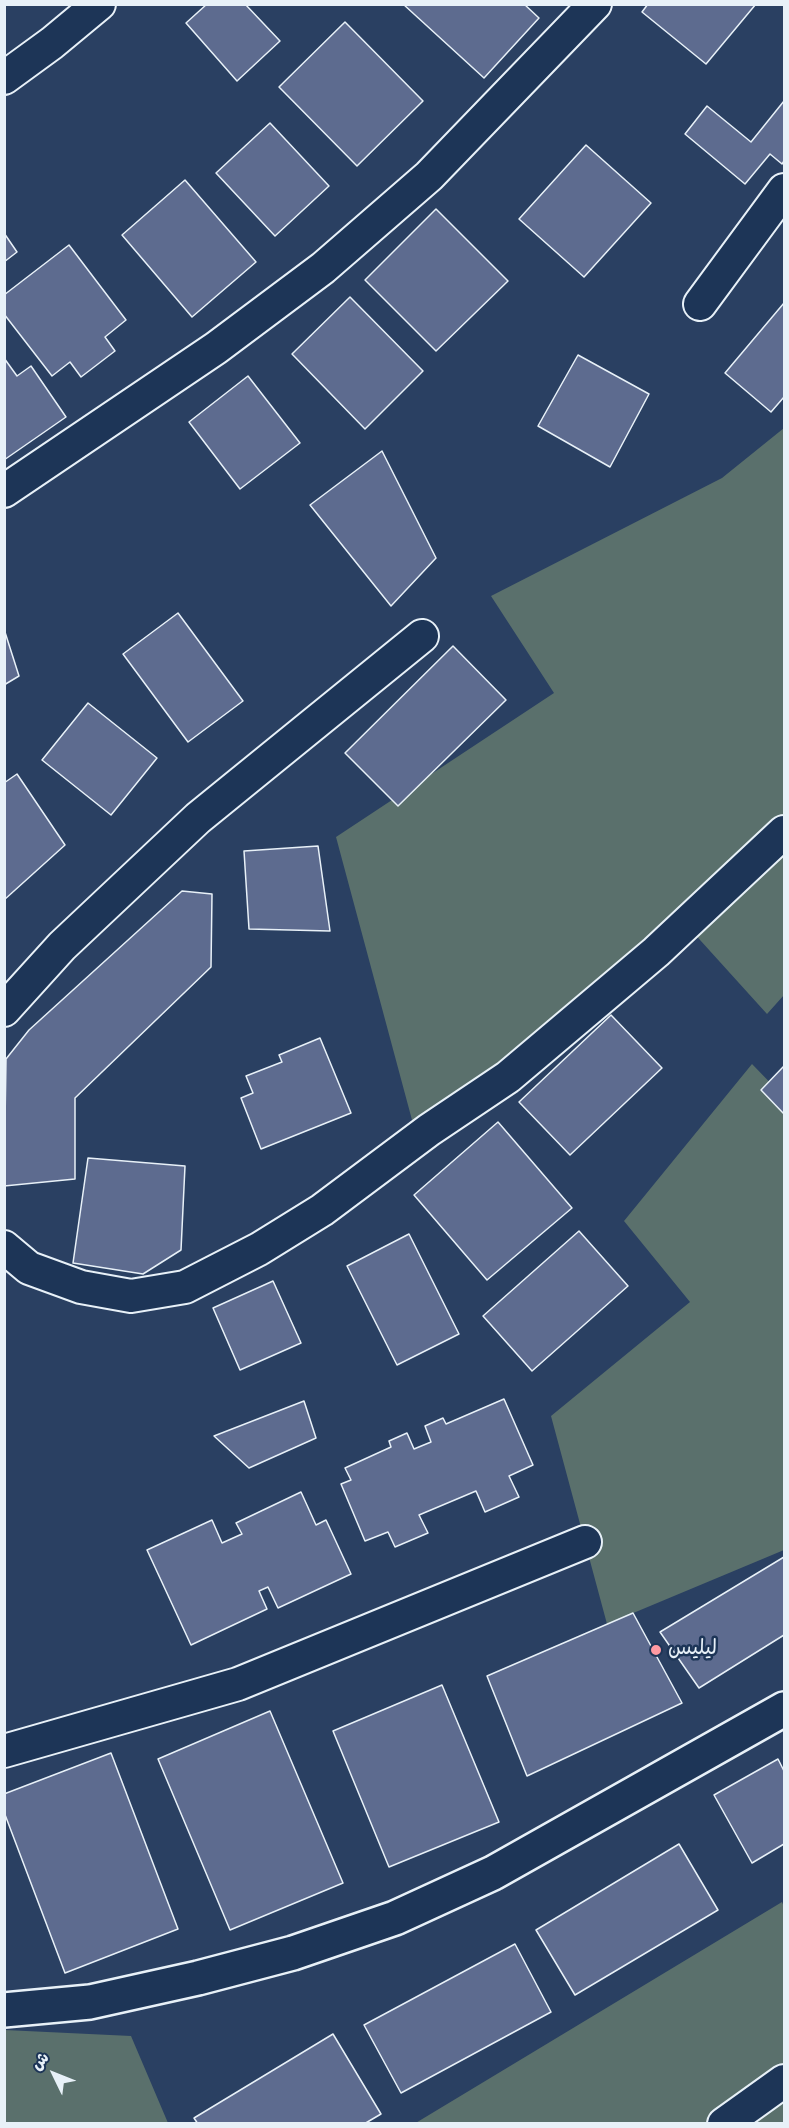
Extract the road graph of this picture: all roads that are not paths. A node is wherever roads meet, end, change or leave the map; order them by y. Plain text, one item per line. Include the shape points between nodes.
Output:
1 (99, 4) edge
2 (595, 4) edge
3 (4, 78) edge
4 (784, 190) edge
5 (700, 304) dead end
6 (4, 492) edge
7 (422, 636) dead end
8 (784, 832) edge
9 (4, 1010) edge
10 (4, 1247) edge
11 (585, 1542) dead end
12 (784, 1708) edge
13 (4, 1751) edge
14 (4, 2010) edge
15 (784, 2081) edge
16 (724, 2124) edge

1 - 3 street
2 - 6 street via 429,176 323,268 216,348
4 - 5 street
7 - 9 street via 198,818 62,946
8 - 10 street via 656,952 508,1077 322,1210 259,1249 185,1287 131,1296 81,1287 29,1268
11 - 13 street via 238,1684
12 - 14 street via 493,1873 395,1918 293,1953 155,1988 90,2002
15 - 16 street

